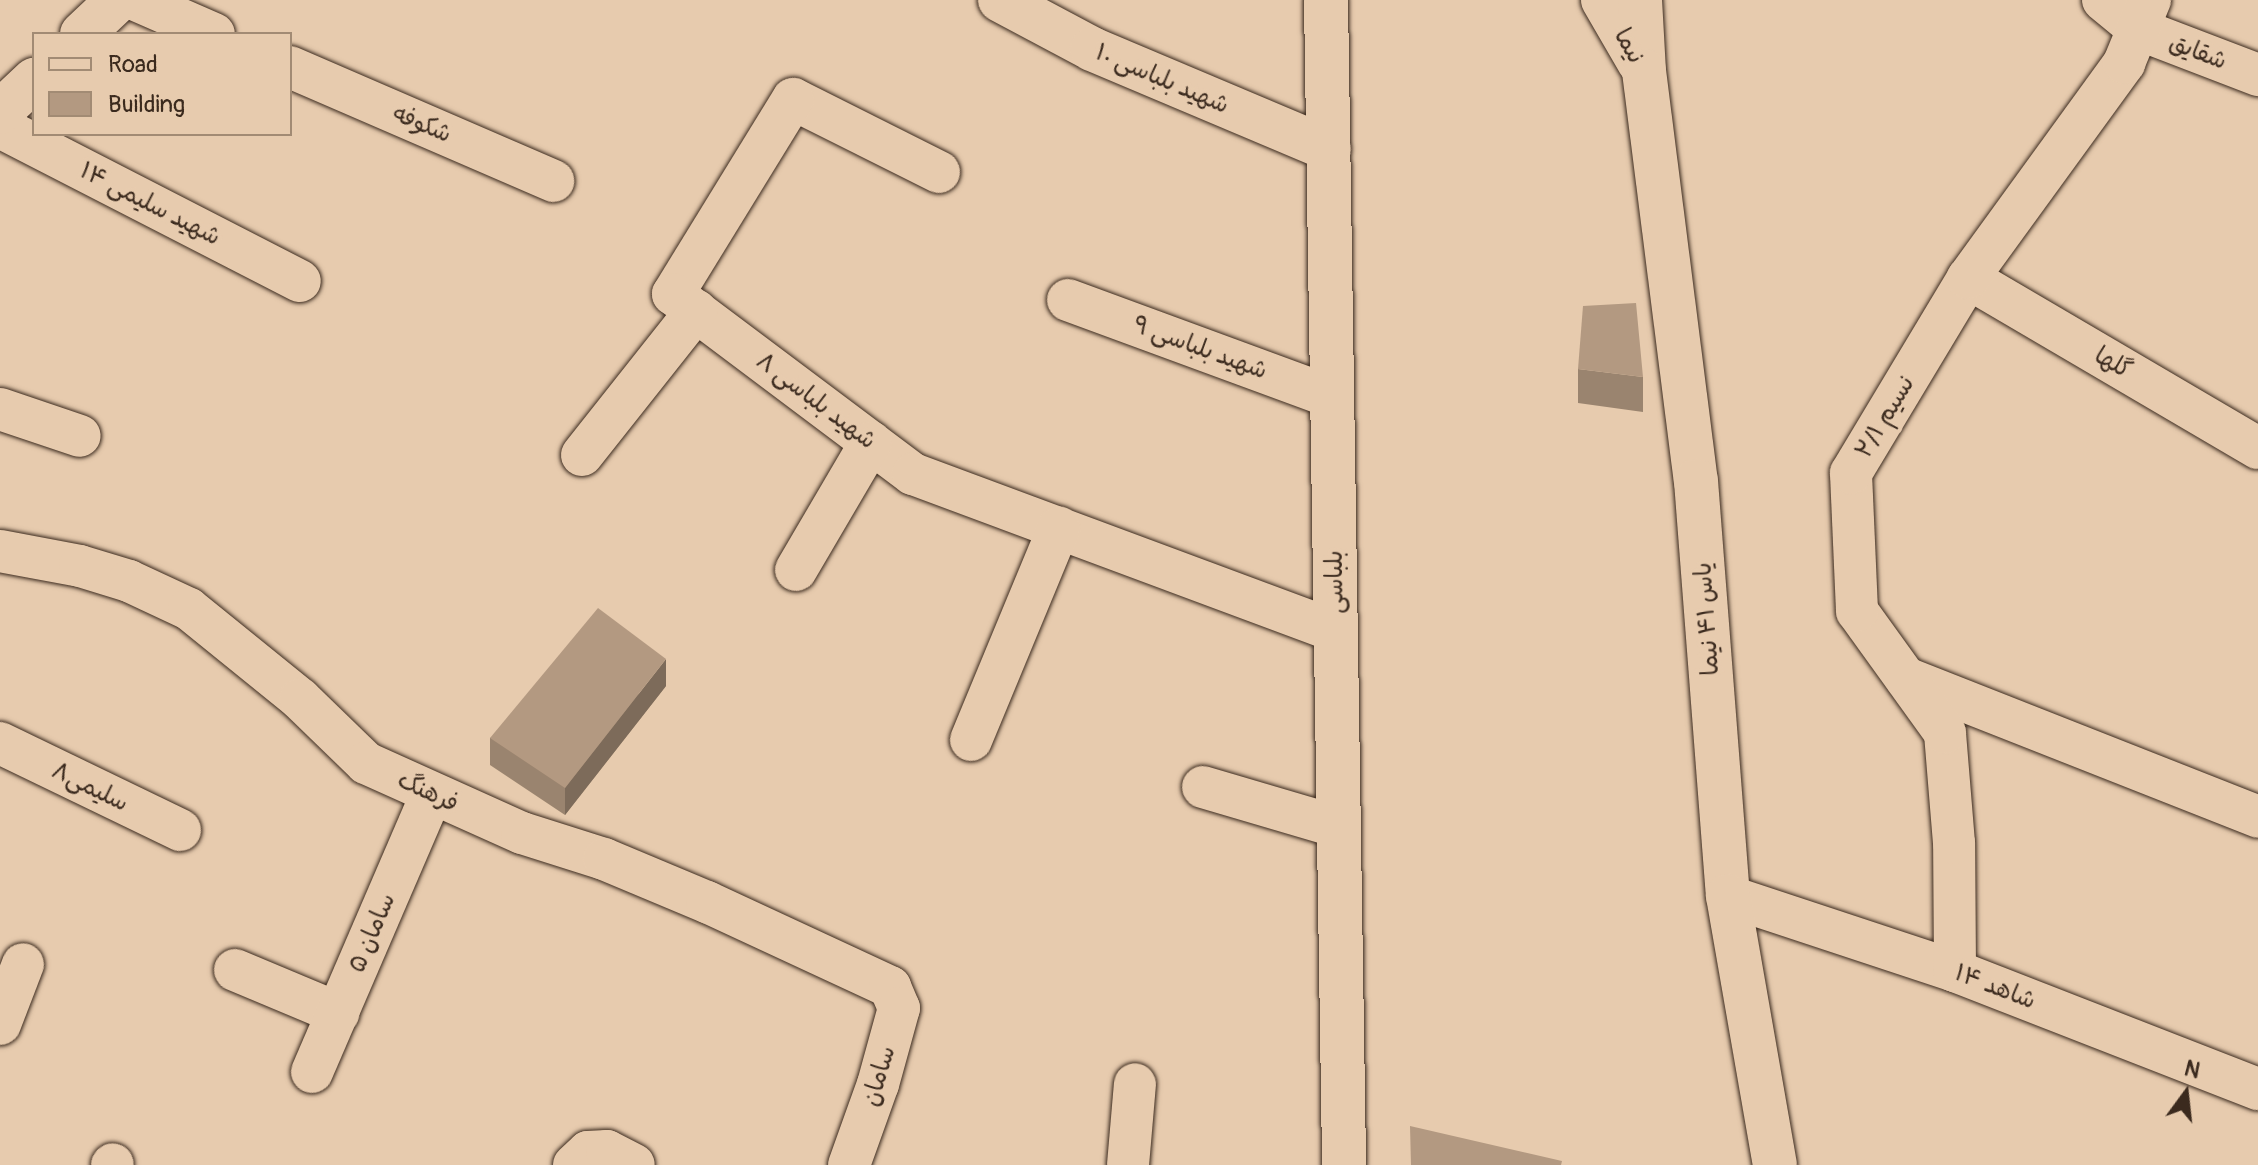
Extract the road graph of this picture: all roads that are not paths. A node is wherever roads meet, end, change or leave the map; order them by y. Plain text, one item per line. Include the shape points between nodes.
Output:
1 (118, 0) edge
2 (136, 0) edge
3 (1000, 0) edge
4 (1326, 0) edge
5 (1603, 0) edge
6 (1640, 0) edge
7 (2103, 0) edge
8 (2144, 15) edge
9 (84, 32) edge
10 (209, 32) edge
11 (292, 68) edge
12 (1644, 71) junction
13 (2258, 75) edge
14 (32, 82) edge
15 (0, 112) edge
16 (0, 127) edge
17 (1329, 149) junction
18 (939, 172) dead end
19 (553, 181) dead end
20 (1968, 278) junction
21 (300, 281) dead end
22 (1068, 300) dead end
23 (696, 311) junction
24 (1332, 397) junction
25 (0, 409) edge
26 (80, 436) dead end
27 (871, 442) junction
28 (2258, 448) edge
29 (582, 455) dead end
30 (1059, 528) junction
31 (0, 551) edge
32 (796, 570) dead end
33 (1336, 631) junction
34 (1906, 678) junction
35 (971, 740) dead end
36 (0, 743) edge
37 (1203, 787) dead end
38 (432, 794) junction
39 (2258, 817) edge
40 (1339, 827) junction
41 (180, 830) dead end
42 (1728, 896) junction
43 (24, 965) edge
44 (235, 970) dead end
45 (1955, 971) junction
46 (890, 987) joint
47 (338, 1013) junction
48 (0, 1024) edge
49 (312, 1072) dead end
50 (1135, 1084) dead end
51 (2258, 1089) edge
52 (574, 1165) edge
53 (634, 1165) edge
54 (849, 1165) edge
55 (1128, 1165) edge
56 (1344, 1165) edge
57 (1775, 1165) edge

1 - 9 street
2 - 10 street
3 - 17 street, شهید بلباسی ١٠ via 1092,49
4 - 17 street, بلباسی
5 - 12 street, نیما
6 - 12 street, نیما
7 - 8 street, شقایق
8 - 13 street, شقایق
8 - 20 street, نسیم ۲/۱ via 2124,63
11 - 19 street, شکوفه
12 - 42 street, یاس ۴۱ نیما via 1696,481
14 - 15 street
16 - 21 street, شهید سلیمی ۱۴
17 - 24 street, بلباسی
18 - 23 street, شهید بلباسی ۸ via 793,99 673,294
20 - 28 street, گلها
20 - 34 street, نسیم ۲/۱ via 1851,473 1857,611
22 - 24 street, شهید بلباسی ۹
23 - 27 street, شهید بلباسی ۸
23 - 29 street
24 - 33 street, بلباسی
25 - 26 street
27 - 30 street, شهید بلباسی ۸ via 913,474
27 - 32 street
30 - 33 street, شهید بلباسی ۸
30 - 35 street
31 - 38 street, فرهنگ via 129,581 189,609 300,699 366,763
33 - 40 street, بلباسی
34 - 39 street
34 - 45 street, نسیم ۲/۱ via 1945,733 1954,843
36 - 41 street, سلیمی۸
37 - 40 street
38 - 46 street, فرهنگ via 692,896
38 - 47 street, سامان ۵
40 - 56 street, بلباسی
42 - 45 street, شاهد ۱۴
42 - 57 street, یاس ۴۱ نیما
43 - 48 street
44 - 47 street
45 - 51 street, شاهد ۱۴
46 - 54 street, سامان via 899,1008
47 - 49 street, سامان ۵
50 - 55 street
52 - 53 street via 588,1152 607,1151

